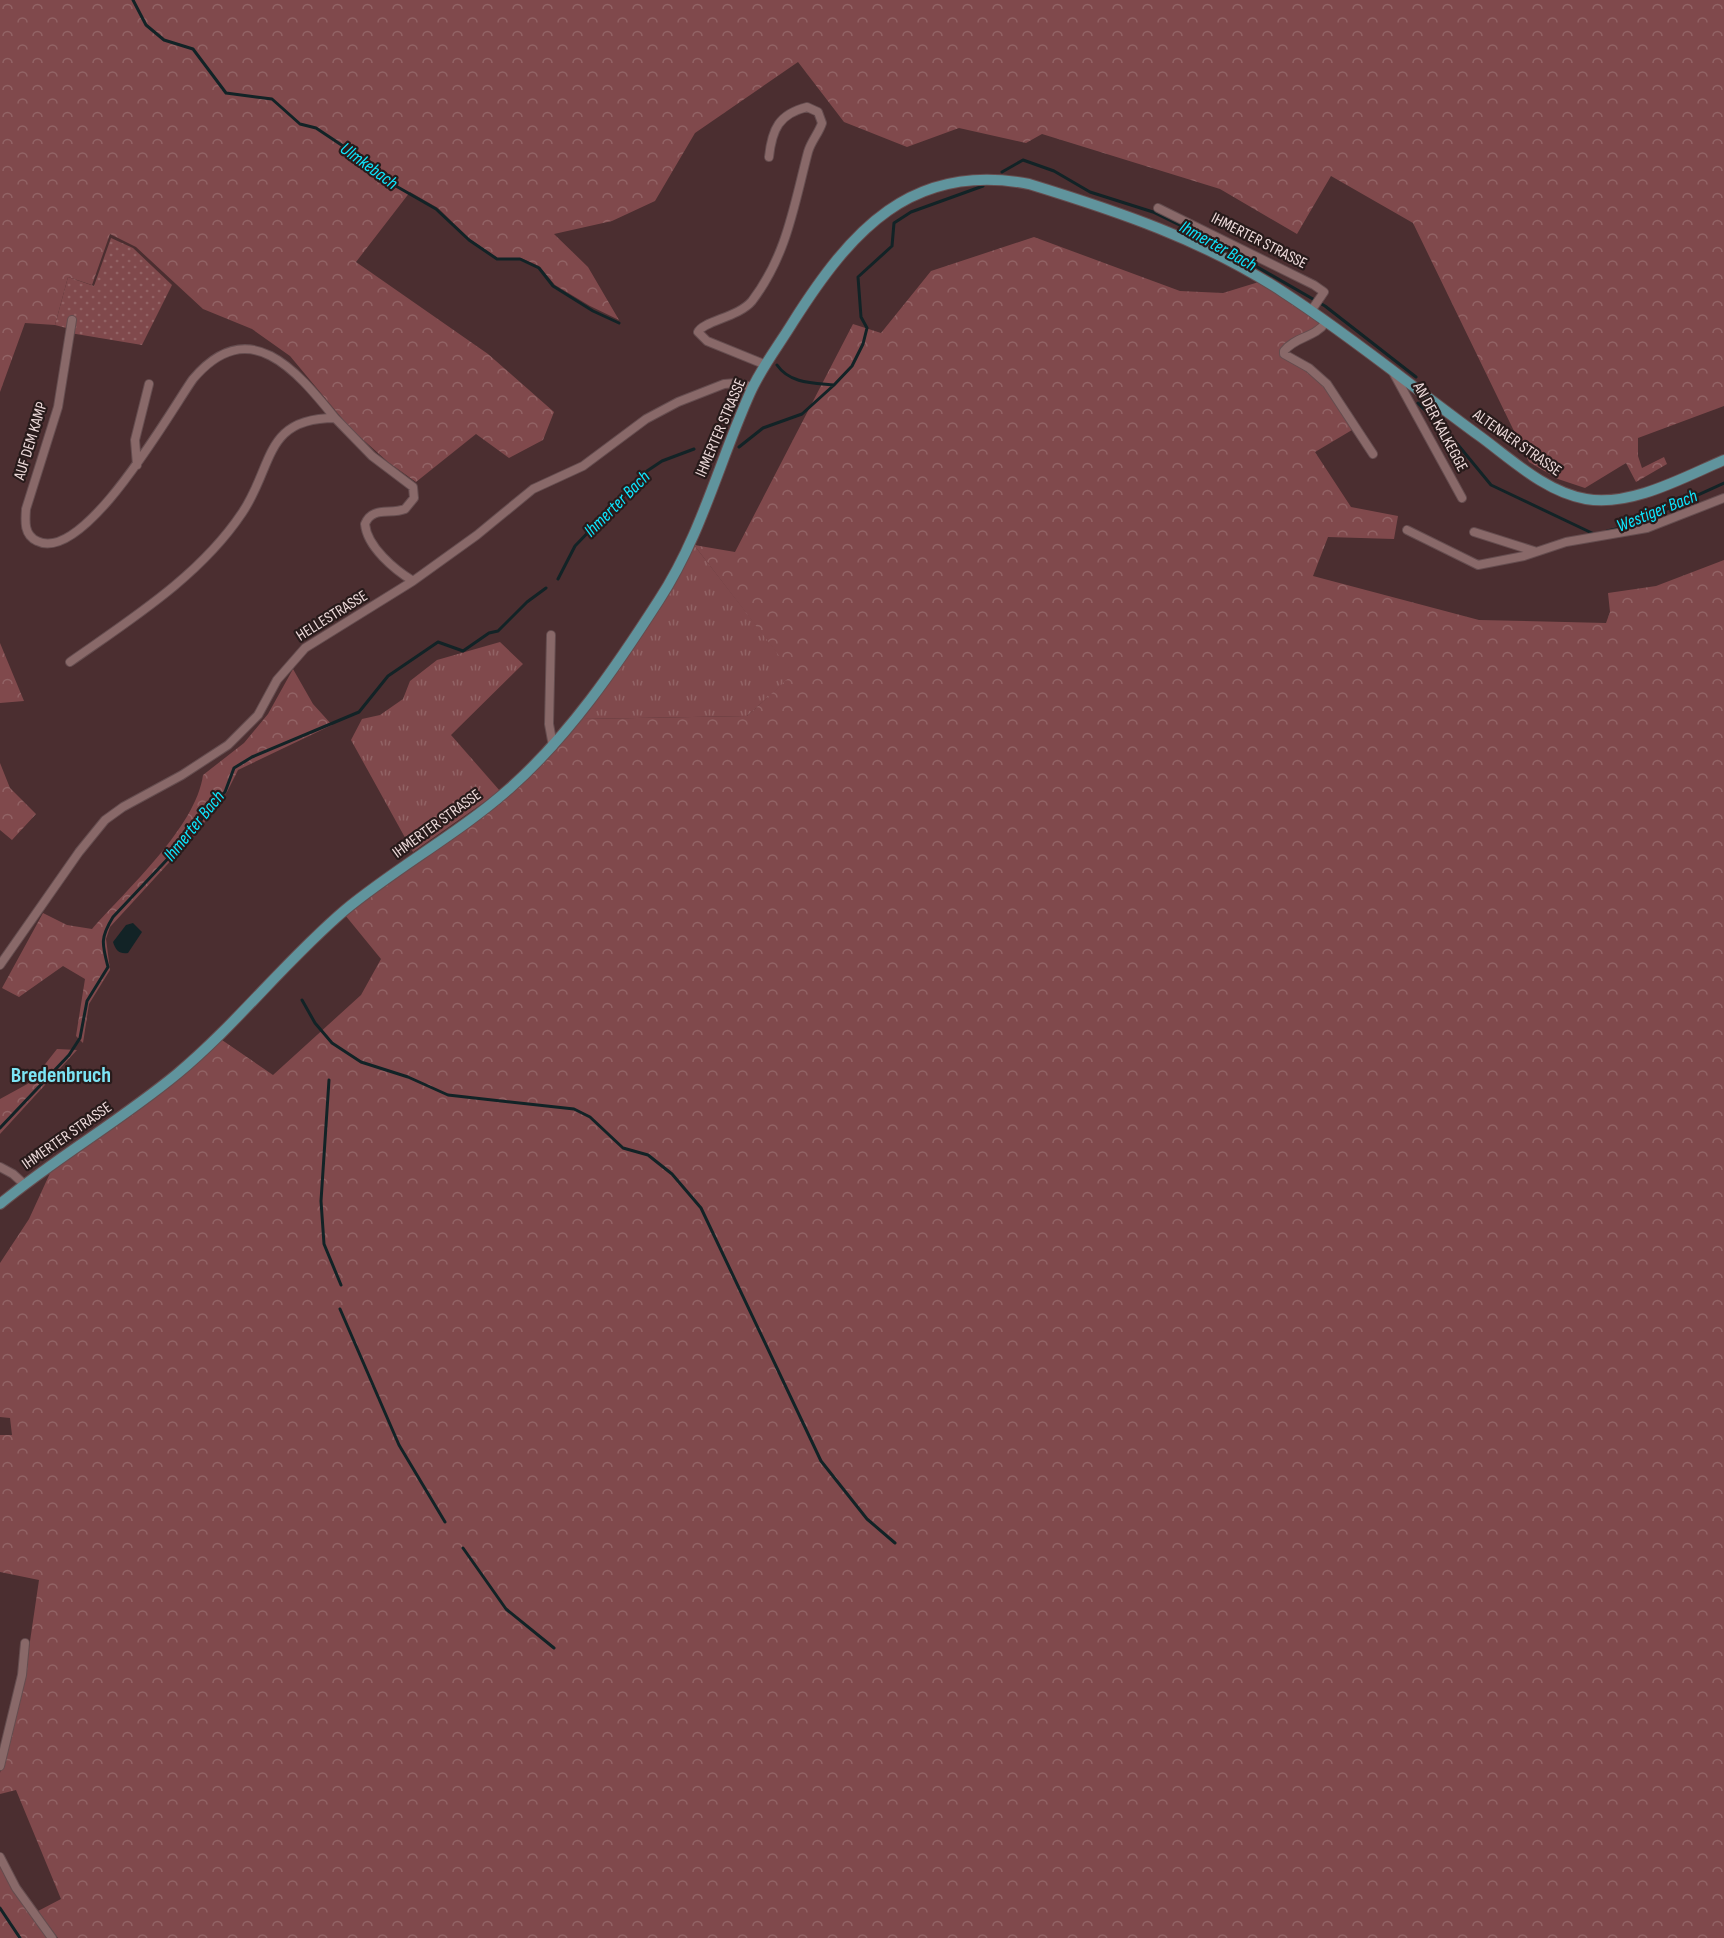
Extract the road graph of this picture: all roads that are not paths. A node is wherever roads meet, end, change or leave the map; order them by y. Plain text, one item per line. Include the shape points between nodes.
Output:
1 (769, 157) dead end
2 (1158, 208) dead end
3 (1311, 310) junction
4 (72, 320) dead end
5 (1326, 322) junction
6 (766, 364) junction
7 (1393, 370) junction
8 (149, 384) dead end
9 (752, 387) junction
10 (1435, 403) joint
11 (335, 418) junction
12 (1373, 454) dead end
13 (1724, 460) edge
14 (137, 465) junction
15 (1462, 498) dead end
16 (1724, 498) edge
17 (1407, 530) dead end
18 (1474, 532) dead end
19 (1534, 551) junction
20 (413, 581) junction
21 (550, 635) dead end
22 (70, 662) dead end
23 (553, 746) junction
24 (0, 965) edge
25 (0, 1167) edge
26 (24, 1184) junction
27 (0, 1204) edge
28 (25, 1643) dead end
29 (0, 1766) edge
30 (0, 1857) edge
31 (52, 1938) edge

1 - 6 street, IHMERTER STRASSE via 773,130 781,118 803,108 815,110 822,123 808,153 784,242 749,304 734,316 698,332 708,341
2 - 3 street, IHMERTER STRASSE via 1314,285 1324,292
3 - 5 main road, IHMERTER STRASSE
3 - 6 main road, IHMERTER STRASSE via 1263,279 1151,223 1029,184 979,178 949,183 905,200 857,235 822,276
4 - 14 street, AUF DEM KAMP via 58,406 26,509 27,532 36,541 49,544 69,536 109,499
5 - 7 main road, IHMERTER STRASSE
5 - 12 street via 1317,332 1293,341 1284,354 1327,384
6 - 9 main road, IHMERTER STRASSE
7 - 10 main road, IHMERTER STRASSE
7 - 15 street, AN DER KALKEGGE
8 - 14 street via 135,440
9 - 20 street, HELLESTRASSE via 736,382 724,384 646,419 583,466 533,489
9 - 23 main road, IHMERTER STRASSE via 704,512 671,581 627,648
10 - 13 main road, ALTENAER STRASSE via 1547,484 1588,500 1631,496
11 - 14 street, AUF DEM KAMP via 281,360 257,351 235,350 199,372
11 - 20 street, AUF DEM KAMP via 372,456 413,487 414,498 405,508 374,513 365,524 386,560
11 - 22 street via 299,422 285,430 249,503 220,541 146,608
16 - 19 street via 1647,528
17 - 19 street via 1478,565
18 - 19 street
20 - 24 street, HELLESTRASSE via 305,648 277,680 258,714 228,745 105,820
21 - 23 street via 549,724
23 - 26 main road, IHMERTER STRASSE via 486,807 344,911 178,1073
25 - 26 street
26 - 27 main road, IHMERTER STRASSE
28 - 29 street via 22,1675
30 - 31 street via 16,1888

